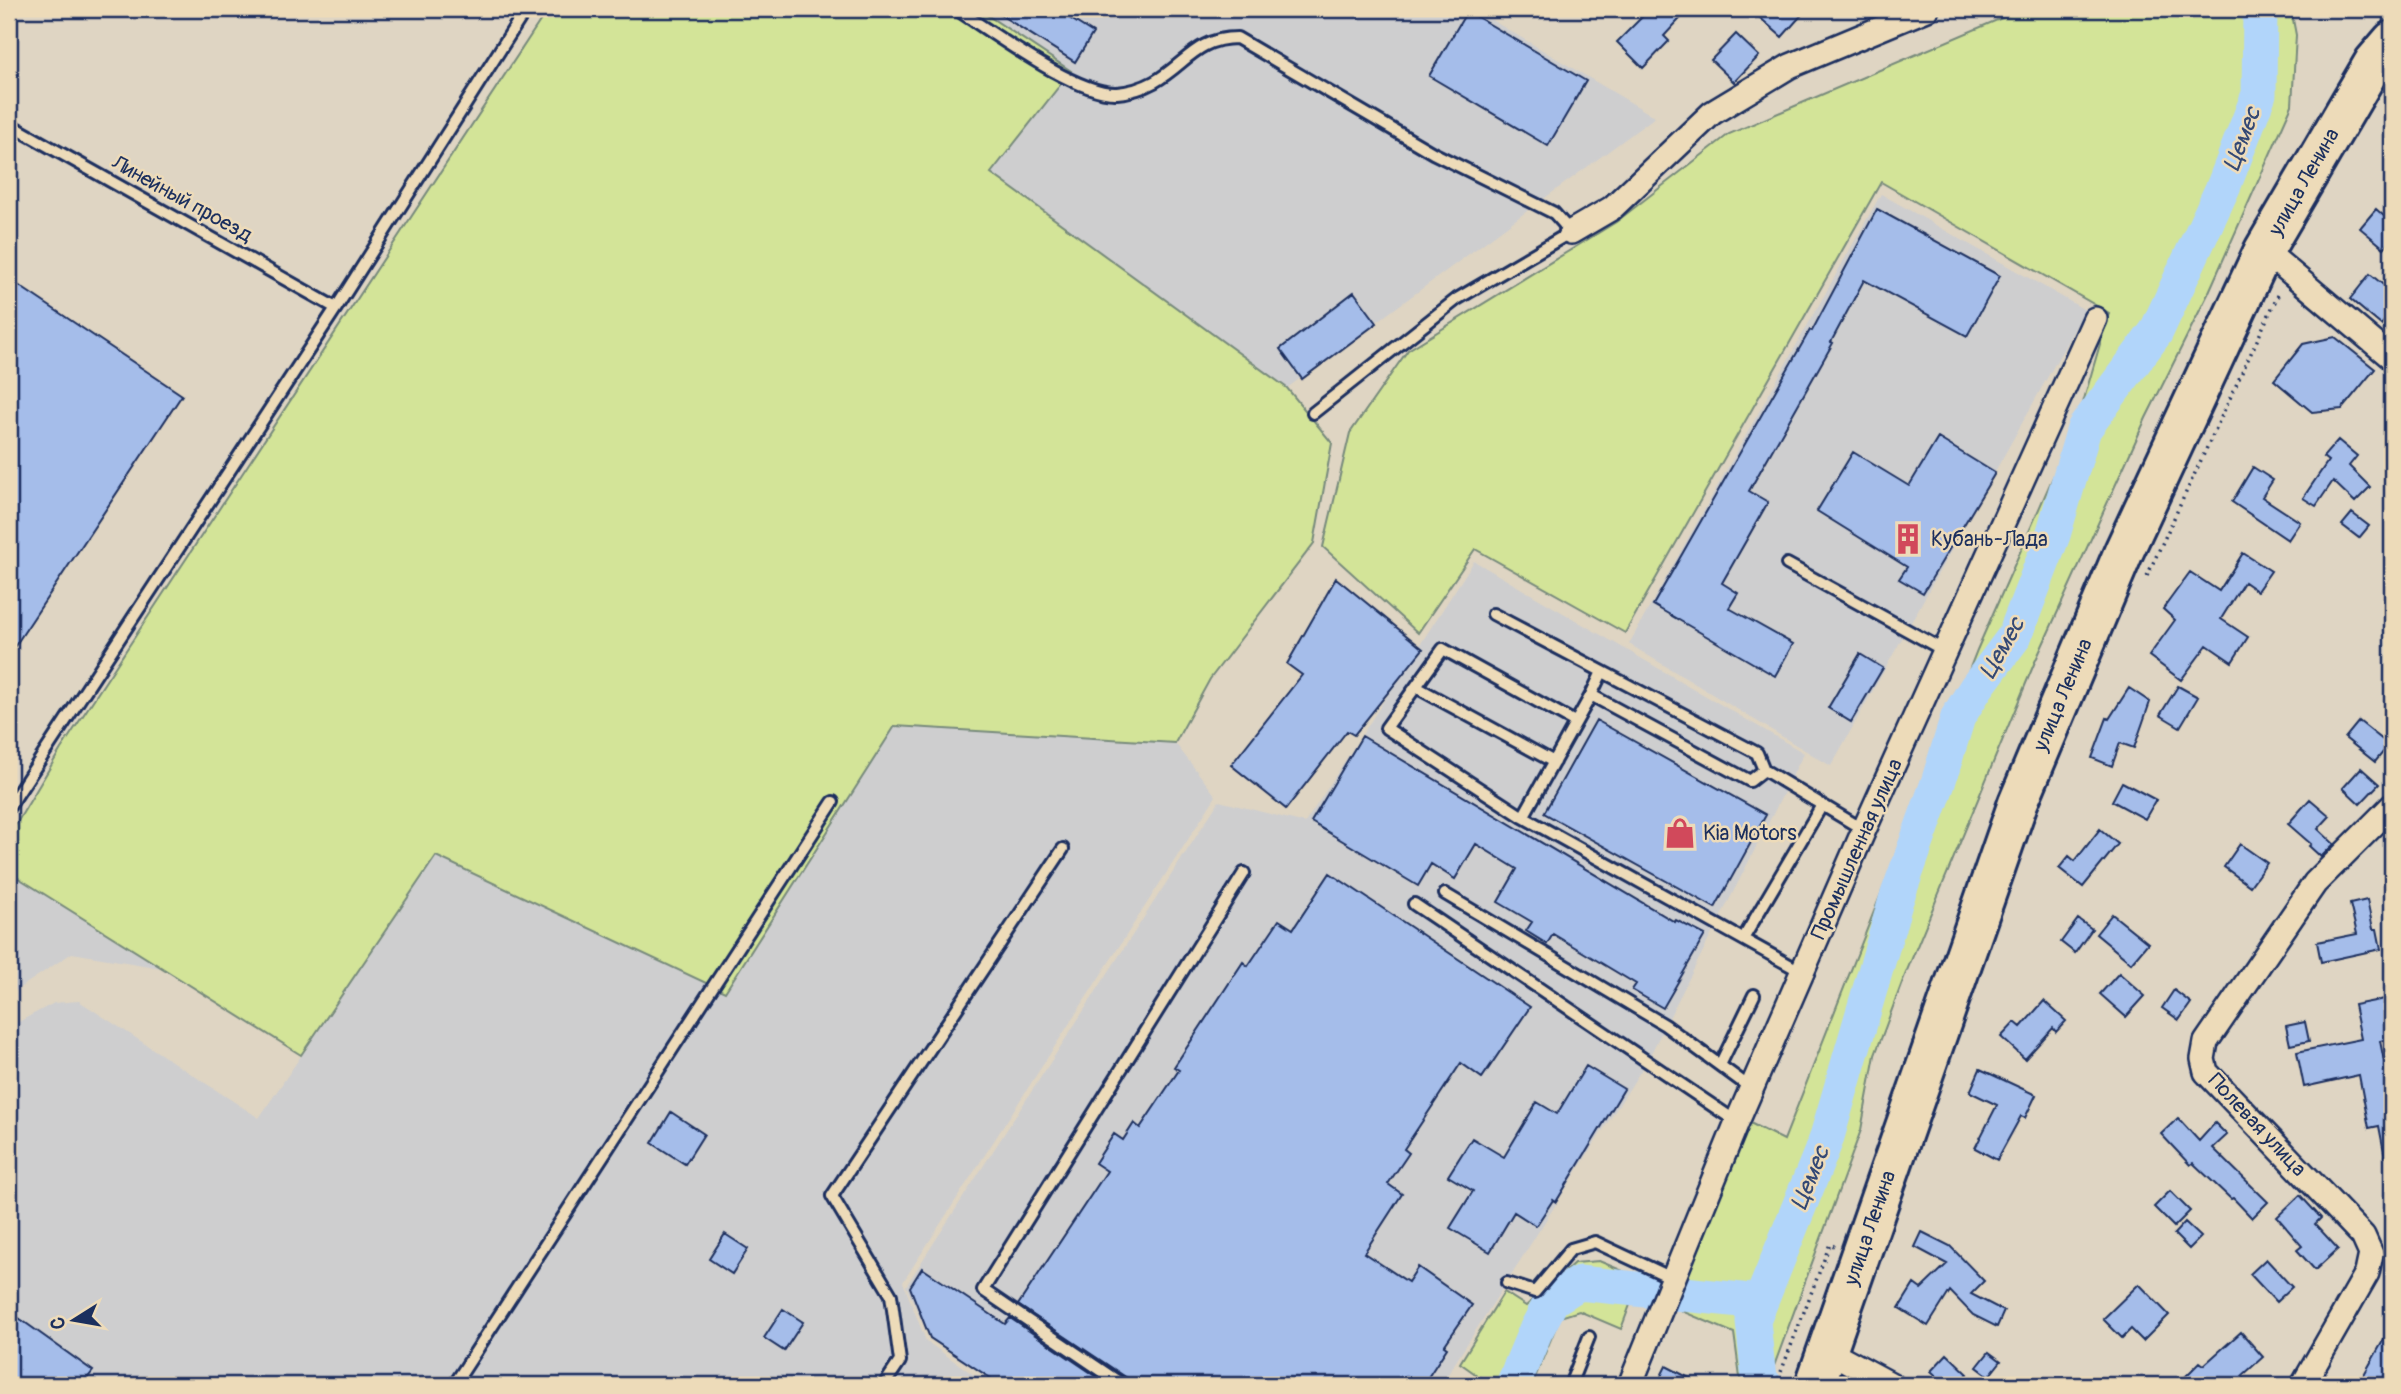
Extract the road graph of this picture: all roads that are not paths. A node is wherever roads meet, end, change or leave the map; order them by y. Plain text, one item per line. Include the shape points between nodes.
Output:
1 (526, 9) edge
2 (956, 9) edge
3 (1927, 9) edge
4 (2392, 41) edge
5 (9, 124) edge
6 (1571, 232) junction
7 (2277, 260) junction
8 (336, 308) junction
9 (2095, 318) dead end
10 (2392, 358) edge
11 (1313, 413) dead end
12 (1787, 564) dead end
13 (1493, 614) dead end
14 (1945, 651) junction
15 (1602, 671) junction
16 (1416, 687) junction
17 (1591, 695) junction
18 (1573, 721) dead end
19 (1554, 762) junction
20 (1763, 770) junction
21 (833, 802) dead end
22 (1822, 805) junction
23 (2392, 806) edge
24 (9, 807) edge
25 (1523, 817) junction
26 (1864, 830) junction
27 (1063, 849) dead end
28 (1244, 873) dead end
29 (1445, 894) dead end
30 (1414, 904) dead end
31 (1743, 939) junction
32 (1803, 973) junction
33 (1754, 995) dead end
34 (1720, 1065) junction
35 (1752, 1089) junction
36 (1737, 1122) junction
37 (1674, 1279) junction
38 (1507, 1283) dead end
39 (1589, 1337) dead end
40 (1810, 1371) edge
41 (1886, 1384) edge
42 (454, 1385) edge
43 (884, 1385) edge
44 (1123, 1385) edge
45 (1570, 1385) edge
46 (1630, 1385) edge
47 (2303, 1385) edge

1 - 8 lane
2 - 6 lane via 1073,82 1116,93 1153,82 1219,38 1237,38 1433,153 1554,213
3 - 6 street via 1790,66 1712,114 1612,208
4 - 7 highway, улица Ленина via 2375,62
5 - 8 lane, Линейный проезд
6 - 11 lane via 1457,299
7 - 10 street
7 - 40 highway, улица Ленина via 2124,551 2018,803
8 - 24 lane
9 - 14 street, Промышленная улица
12 - 14 lane
13 - 15 lane
14 - 26 street, Промышленная улица
15 - 17 lane
15 - 20 lane via 1757,753
16 - 18 lane via 1443,649
16 - 19 lane
16 - 25 lane via 1386,728
17 - 19 lane
17 - 20 lane via 1750,781
19 - 25 lane
20 - 22 lane
21 - 42 lane
22 - 26 lane
22 - 31 lane
23 - 47 street, Полевая улица via 2315,883 2206,1042 2203,1059 2206,1072 2363,1236 2371,1254 2367,1273
25 - 31 lane
26 - 32 street, Промышленная улица
27 - 43 lane via 832,1196 891,1295 900,1361
28 - 44 lane via 983,1290
29 - 34 lane via 1665,1025
30 - 36 lane
31 - 32 lane
32 - 35 street, Промышленная улица
33 - 34 lane
34 - 35 lane
35 - 36 street, Промышленная улица
36 - 37 street, Промышленная улица
37 - 38 lane via 1595,1242 1571,1249 1535,1292
37 - 46 street, Промышленная улица
39 - 45 lane
40 - 41 street

